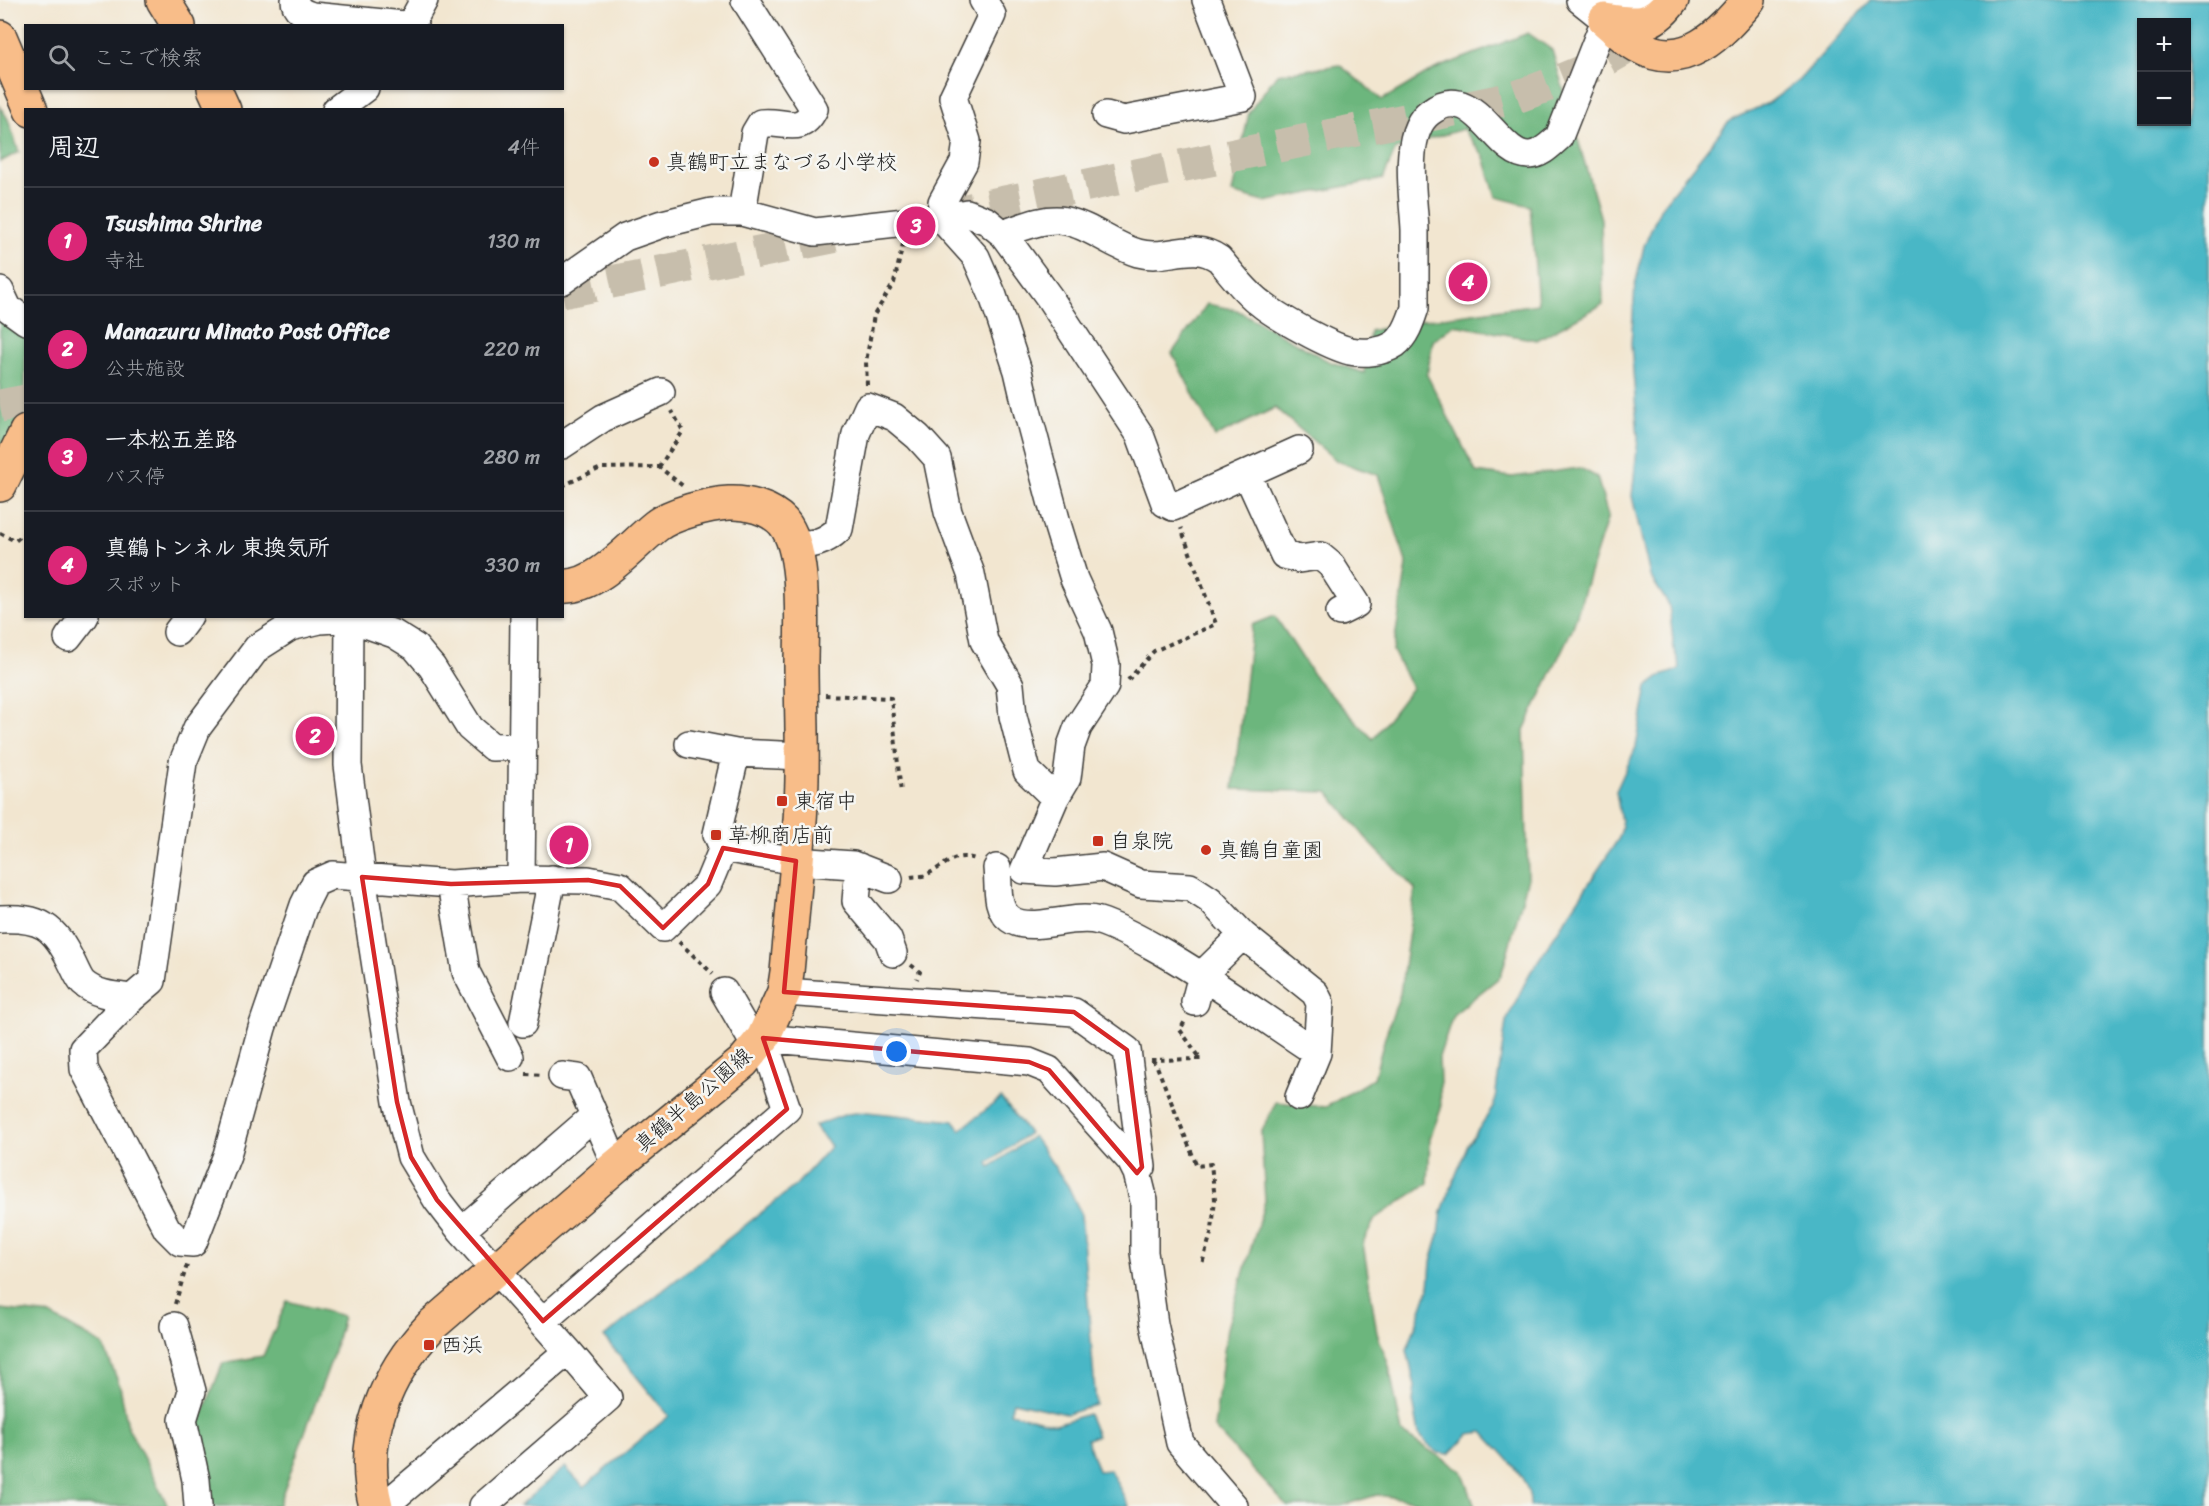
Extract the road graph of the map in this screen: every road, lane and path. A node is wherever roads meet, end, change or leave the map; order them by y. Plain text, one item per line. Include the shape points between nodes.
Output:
1 (163, 0) edge
2 (295, 0) edge
3 (424, 0) edge
4 (745, 0) edge
5 (983, 0) edge
6 (1206, 0) edge
7 (1640, 0) edge
8 (1672, 0) edge
9 (1749, 0) edge
10 (1593, 10) edge
11 (178, 24) edge
12 (401, 24) edge
13 (412, 24) edge
14 (10, 50) edge
15 (24, 90) edge
16 (24, 90) edge
17 (37, 90) edge
18 (215, 90) edge
19 (362, 90) edge
20 (30, 108) edge
21 (45, 108) edge
22 (223, 108) edge
23 (339, 108) edge
24 (1106, 115) dead end
25 (742, 212) junction
26 (941, 218) junction
27 (1003, 234) junction
28 (903, 242) dead end
29 (564, 280) edge
30 (0, 291) edge
31 (24, 320) edge
32 (661, 392) joint
33 (868, 407) junction
34 (24, 436) edge
35 (564, 444) edge
36 (1299, 450) dead end
37 (659, 467) junction
38 (1247, 474) junction
39 (0, 485) edge
40 (564, 485) edge
41 (709, 506) junction
42 (1173, 507) junction
43 (0, 533) edge
44 (24, 534) edge
45 (794, 544) junction
46 (564, 586) edge
47 (1340, 612) dead end
48 (83, 618) edge
49 (339, 618) edge
50 (349, 618) edge
51 (352, 618) edge
52 (524, 618) edge
53 (68, 638) dead end
54 (1105, 686) junction
55 (801, 694) junction
56 (689, 744) dead end
57 (523, 746) junction
58 (736, 753) junction
59 (802, 756) junction
60 (901, 793) dead end
61 (1055, 798) junction
62 (723, 848) junction
63 (796, 861) junction
64 (859, 867) junction
65 (998, 868) joint
66 (362, 878) junction
67 (521, 879) junction
68 (552, 879) junction
69 (889, 879) joint
70 (451, 884) junction
71 (0, 919) edge
72 (663, 928) junction
73 (1243, 935) junction
74 (893, 953) joint
75 (1202, 975) junction
76 (724, 992) joint
77 (784, 992) junction
78 (132, 998) junction
79 (909, 1000) junction
80 (1195, 1002) joint
81 (523, 1023) dead end
82 (760, 1042) junction
83 (1317, 1053) junction
84 (1139, 1055) junction
85 (510, 1057) dead end
86 (562, 1076) dead end
87 (1299, 1097) dead end
88 (594, 1116) junction
89 (616, 1166) junction
90 (1137, 1173) junction
91 (461, 1231) junction
92 (193, 1243) junction
93 (1202, 1264) dead end
94 (496, 1269) junction
95 (543, 1321) junction
96 (174, 1326) joint
97 (568, 1352) junction
98 (198, 1506) edge
99 (376, 1506) edge
100 (384, 1506) edge
101 (483, 1506) edge
102 (1234, 1506) edge

1 - 11 main road
2 - 12 street via 302,12 312,16
3 - 13 street
4 - 25 street via 814,109 801,125 761,123 755,134
5 - 26 street via 992,15 952,97 967,141 964,162 942,202
6 - 24 street via 1243,97 1124,120
7 - 10 street
8 - 10 main road via 1659,16 1630,24
9 - 10 main road via 1708,42 1666,56 1635,45
10 - 27 street via 1559,137 1544,151 1528,156 1514,151 1471,109 1440,105 1427,113 1417,130 1412,157 1415,308 1402,336 1379,351 1350,351 1261,305 1211,253 1138,253 1065,221 1047,220
14 - 16 main road
15 - 20 main road
17 - 21 street
18 - 22 main road
19 - 23 street
25 - 26 street via 815,232
25 - 29 street via 711,212 625,237
26 - 27 street via 967,213 987,221
26 - 54 street via 976,257 996,306 1018,370 1074,579 1098,631 1106,665
27 - 42 street via 1140,435 1165,503
28 - 33 path via 894,283 874,315 866,362
30 - 31 street via 8,308
32 - 35 street via 603,418
32 - 37 path via 683,431
33 - 45 street via 856,434 839,529 828,539
33 - 61 street via 894,417 937,458 948,512 971,574 984,641 1010,685 1013,716 1027,771
34 - 39 main road
36 - 38 street
37 - 40 path via 601,468
37 - 41 path
38 - 42 street
38 - 47 street via 1284,555 1299,559 1320,556 1331,565 1356,604
41 - 45 main road, 真鶴半島公園線 via 752,505 783,522
41 - 46 main road, 真鶴半島公園線 via 658,525 618,562 590,579
42 - 54 path via 1216,624 1154,651 1130,679
43 - 44 path via 15,541
45 - 55 main road, 真鶴半島公園線 via 801,577
48 - 53 street
49 - 78 street via 290,627 257,648 197,728 183,762 152,981
50 - 66 street via 348,765
51 - 57 street via 394,634 415,647 470,728 492,747
52 - 57 street
54 - 61 street via 1078,727 1067,778
55 - 59 main road, 真鶴半島公園線
55 - 60 path via 891,698
56 - 58 street
57 - 67 street
58 - 59 street
58 - 62 street via 717,834
59 - 63 main road, 真鶴半島公園線
61 - 73 street via 1024,870 1055,872 1103,867 1141,884 1190,887 1210,900
62 - 63 street
62 - 72 street via 708,885
63 - 64 street
63 - 77 main road, 真鶴半島公園線
64 - 69 street
64 - 74 street via 856,901 888,939
65 - 69 path via 969,857 948,860 925,876
65 - 75 street via 1000,906 1010,919 1022,924 1088,917 1105,922
66 - 70 street
66 - 91 street via 397,1102 411,1157
66 - 92 street via 333,874 315,883 304,905 262,1028 227,1155
67 - 68 street
67 - 70 street
68 - 72 street via 620,886
68 - 81 street
70 - 85 street via 466,972
71 - 78 street via 40,922 62,943 83,983 107,995
72 - 76 path via 712,972
73 - 75 street
73 - 83 street via 1315,993 1320,1003
74 - 79 path via 920,972
75 - 80 street
75 - 83 street
76 - 82 street
77 - 79 street
77 - 82 main road, 真鶴半島公園線
78 - 92 street via 84,1049 84,1069 167,1229 180,1242
79 - 84 street via 1074,1012
80 - 84 path via 1180,1030 1201,1059
82 - 89 main road, 真鶴半島公園線 via 743,1062
82 - 90 street via 1029,1062 1049,1070 1131,1161
82 - 95 street via 787,1109
83 - 87 street
84 - 90 street via 1142,1167
84 - 93 path via 1156,1064 1197,1166 1211,1164 1215,1199 1212,1230
86 - 88 street via 578,1078
88 - 89 street
88 - 91 street
89 - 94 main road, 真鶴半島公園線
90 - 102 street via 1144,1201 1144,1252 1154,1324 1180,1443
91 - 94 street
92 - 96 path via 175,1305
94 - 95 street
94 - 99 main road, 真鶴半島公園線 via 416,1342 389,1384 377,1412 371,1445 370,1472
95 - 97 street
96 - 98 street via 192,1391 183,1420
97 - 100 street
97 - 101 street via 608,1398

